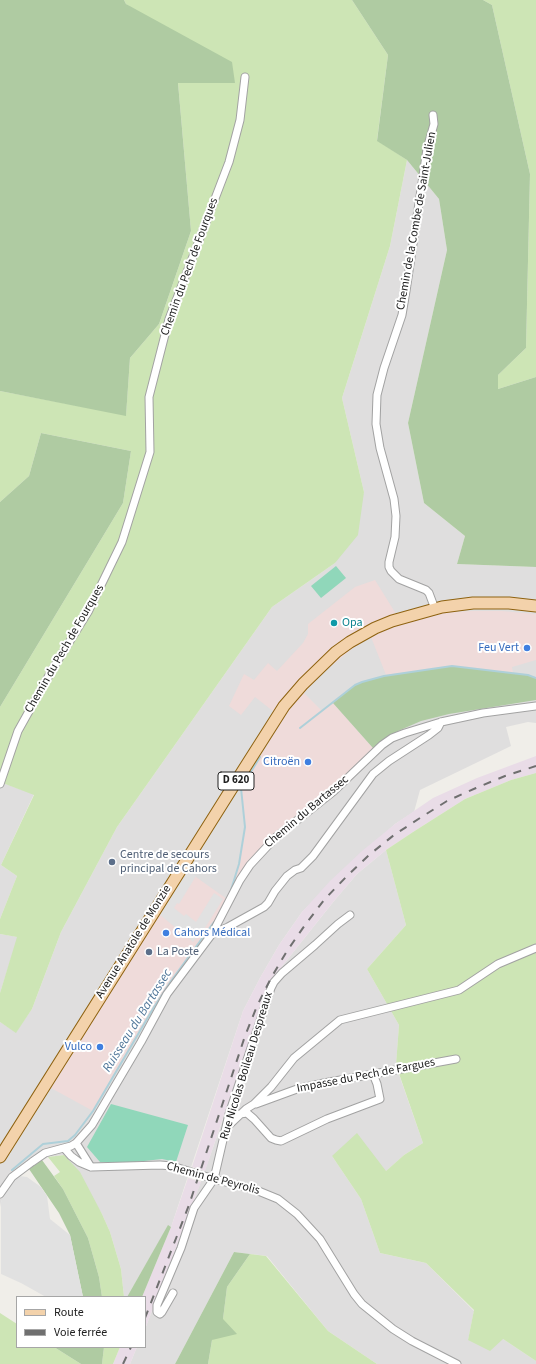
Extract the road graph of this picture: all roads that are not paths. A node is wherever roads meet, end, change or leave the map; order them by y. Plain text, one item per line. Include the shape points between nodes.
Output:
1 (245, 77) dead end
2 (433, 115) dead end
3 (536, 606) edge
4 (435, 609) junction
5 (536, 706) edge
6 (440, 722) junction
7 (0, 784) edge
8 (350, 915) dead end
9 (212, 934) junction
10 (536, 948) edge
11 (456, 1059) dead end
12 (373, 1074) junction
13 (254, 1104) junction
14 (240, 1114) junction
15 (226, 1128) junction
16 (76, 1143) junction
17 (64, 1148) junction
18 (0, 1157) edge
19 (91, 1167) junction
20 (214, 1179) junction
21 (0, 1194) edge
22 (173, 1293) dead end
23 (457, 1364) edge

1 - 7 street, Chemin du Pech de Fourques via 240,120 229,162 170,319 149,397 150,452 122,542 88,612 18,731
2 - 4 street, Chemin de la Combe de Saint-Julien via 434,124 427,149 402,315 377,395 376,424 396,516 389,567 399,579 430,593
3 - 4 main road, Avenue Anatole de Monzie / D 620 via 481,602
4 - 18 main road, Avenue Anatole de Monzie / D 620 via 392,621 350,642 336,652 284,706
5 - 6 street, Chemin du Bartassec
6 - 9 street via 438,728 429,735 373,774 313,856 301,868 287,876 264,907
6 - 9 street, Chemin du Bartassec via 405,733 382,745 334,791 276,837 240,880
8 - 15 street, Rue Nicolas Boileau Despreaux via 274,982
9 - 16 street, Chemin du Bartassec via 167,994 111,1094 92,1125
10 - 13 street via 498,964 459,990 340,1020 294,1058 272,1087
11 - 12 street, Impasse du Pech de Fargues
12 - 13 street, Impasse du Pech de Fargues via 297,1089
12 - 14 street via 380,1099 327,1119 281,1141 271,1138 247,1113
13 - 14 street
14 - 15 street
15 - 20 street, Rue Nicolas Boileau Despreaux
16 - 17 street, Chemin du Bartassec
16 - 19 street
17 - 19 street, Chemin de Peyrolis via 78,1162
17 - 21 street, Chemin du Bartassec via 45,1153 32,1162 12,1177
19 - 20 street, Chemin de Peyrolis via 172,1166
20 - 22 street via 194,1208 157,1312 162,1312
20 - 23 street, Chemin de Peyrolis via 256,1190 285,1204 323,1243 362,1304 412,1341

